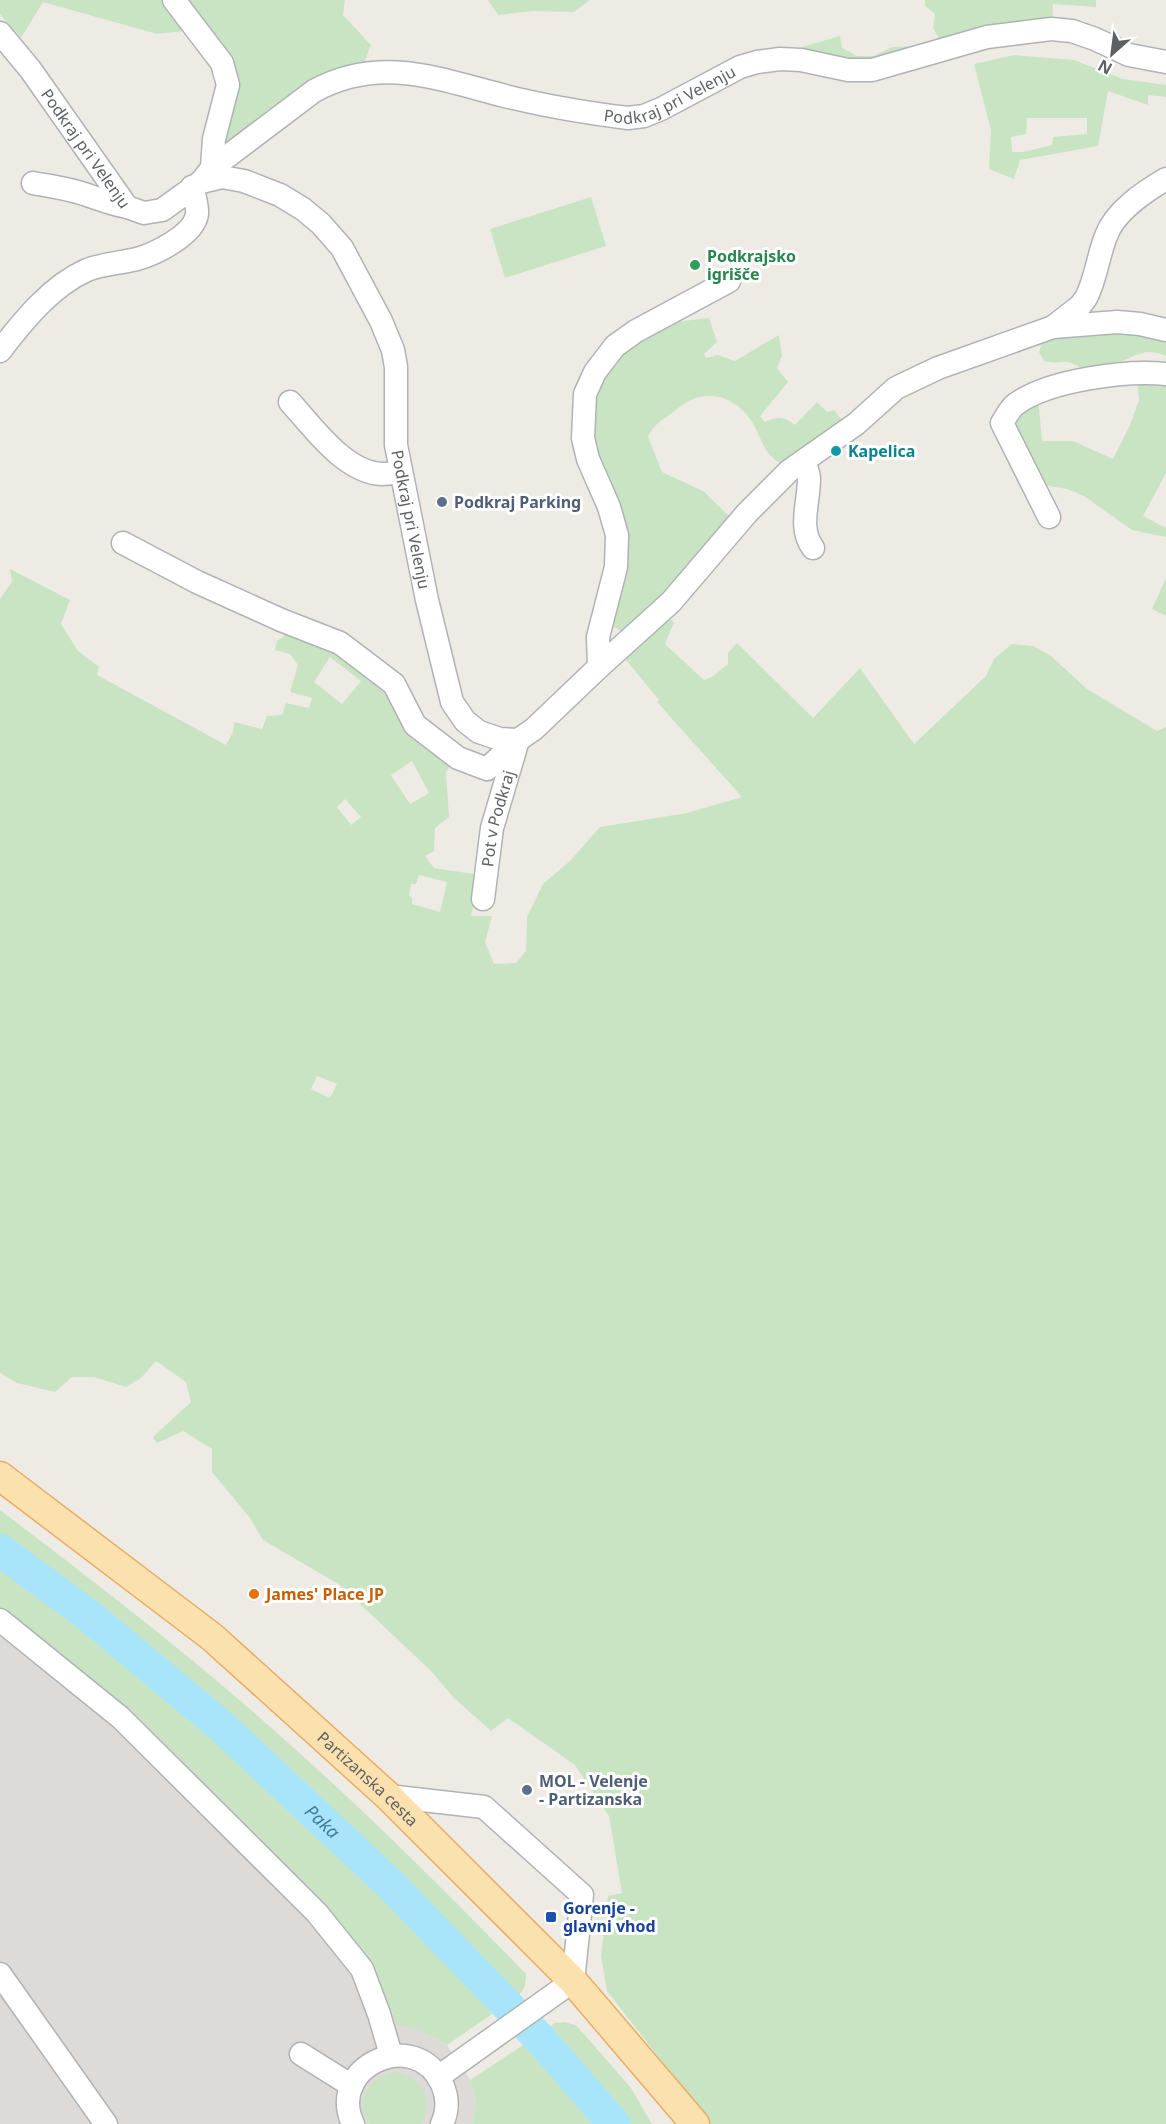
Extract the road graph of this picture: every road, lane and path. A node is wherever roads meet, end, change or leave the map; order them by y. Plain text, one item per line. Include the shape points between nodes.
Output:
1 (174, 0) edge
2 (0, 33) edge
3 (1166, 62) edge
4 (202, 179) junction
5 (1166, 179) edge
6 (33, 183) dead end
7 (127, 207) junction
8 (729, 281) dead end
9 (1090, 291) junction
10 (1122, 322) junction
11 (1053, 327) junction
12 (1166, 330) edge
13 (0, 351) edge
14 (1165, 375) edge
15 (290, 402) dead end
16 (804, 461) junction
17 (401, 472) junction
18 (1049, 517) dead end
19 (123, 543) dead end
20 (813, 548) dead end
21 (599, 667) junction
22 (518, 740) junction
23 (483, 899) dead end
24 (0, 1476) edge
25 (5, 1630) edge
26 (388, 1796) junction
27 (0, 1974) edge
28 (573, 1981) junction
29 (301, 2054) dead end
30 (391, 2055) junction
31 (438, 2077) junction
32 (352, 2086) junction
33 (106, 2124) edge
34 (353, 2124) edge
35 (442, 2124) edge
36 (695, 2124) edge

1 - 4 street via 222,63 228,85
2 - 7 street, Podkraj pri Velenju via 30,69
3 - 4 street, Podkraj pri Velenju via 1129,55 1072,31 1051,29 987,37 872,70 848,70 801,60 757,62 661,109 628,118 507,96 415,73 379,72 344,78 314,91
4 - 7 street, Podkraj pri Velenju via 162,210 144,213
4 - 13 street via 197,213 186,234 139,259 88,269 73,278 23,322
4 - 17 street, Podkraj pri Velenju via 243,181 280,195 321,224 342,248 393,350 396,446
5 - 9 street via 1145,192 1112,224
6 - 7 street
8 - 21 street via 615,346 595,372 585,394 583,438 617,535 616,567 598,637
9 - 10 street
9 - 11 street via 1080,306
10 - 11 street
10 - 12 street
11 - 16 street via 938,368 896,388 856,424
14 - 18 street via 1093,377 1051,387 1014,405 1002,423
15 - 17 street via 341,456 361,470
16 - 20 street via 809,477 806,538
16 - 21 street via 747,513 671,602
17 - 22 street, Podkraj pri Velenju via 452,702 465,721 479,732
19 - 22 street via 197,582 340,643 393,684 416,725 459,758 487,769
21 - 22 street
22 - 23 street, Pot v Podkraj via 492,828
24 - 26 main road, Partizanska cesta via 212,1637
25 - 30 street via 121,1718 317,1913 362,1970
26 - 28 main road, Partizanska cesta
26 - 28 street via 484,1807 582,1895
27 - 33 street
28 - 31 street
28 - 36 main road, Partizanska cesta
29 - 32 street
30 - 31 street via 418,2059
30 - 32 street via 367,2065
31 - 35 street via 447,2108
32 - 34 street via 348,2109

